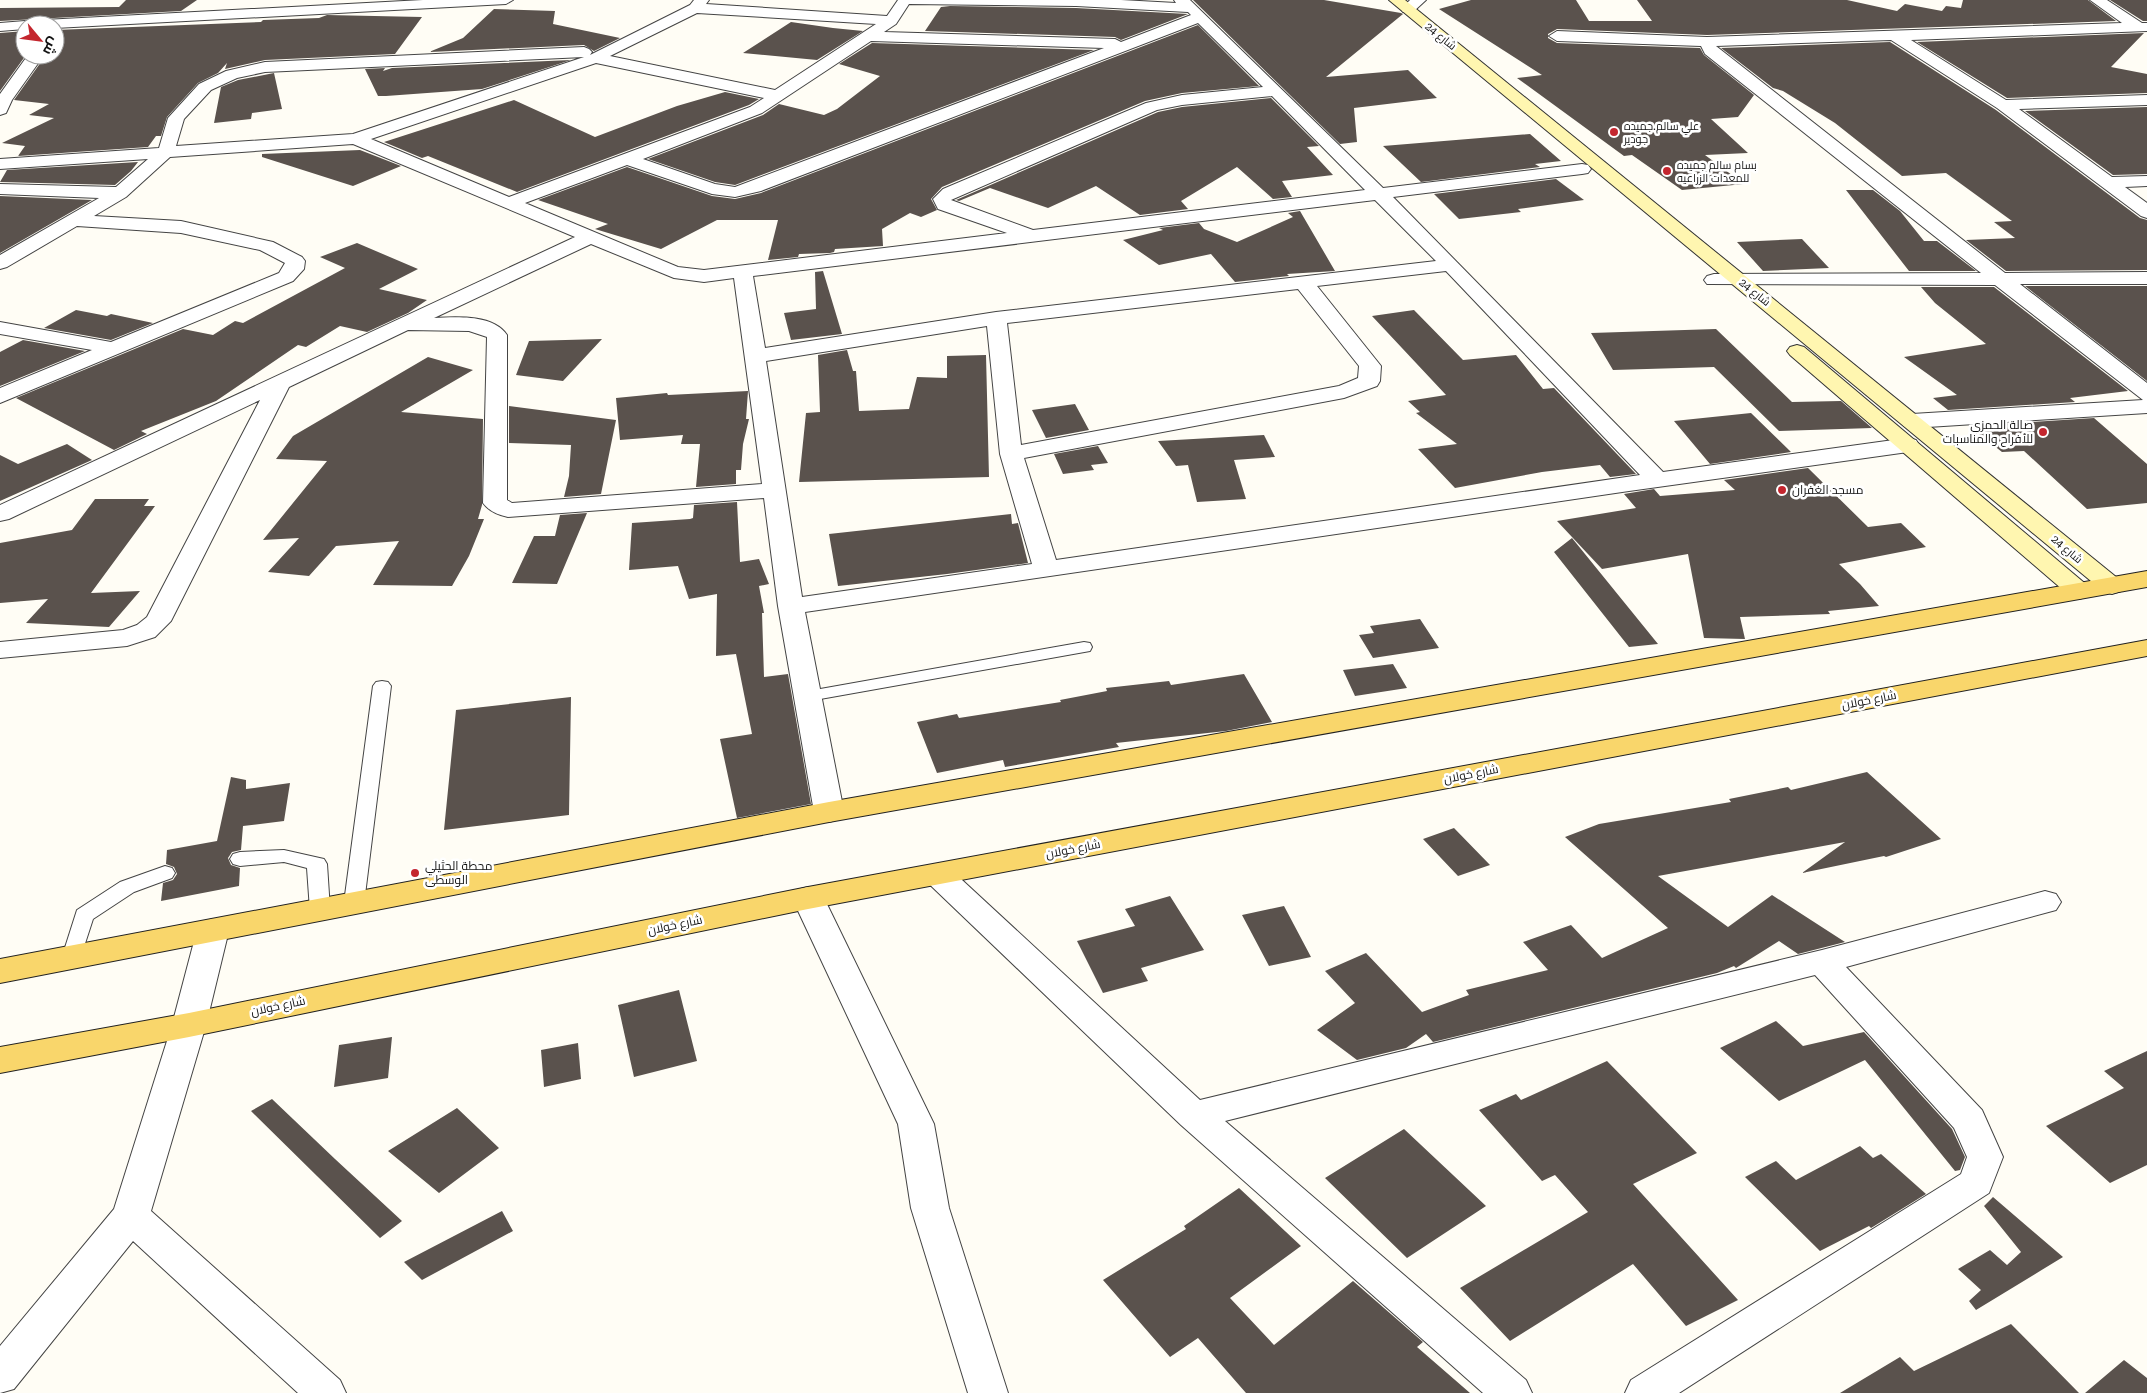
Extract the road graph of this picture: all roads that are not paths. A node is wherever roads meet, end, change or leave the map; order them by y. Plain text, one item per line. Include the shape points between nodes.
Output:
1 (506, 0) edge
2 (905, 0) edge
3 (1378, 0) edge
4 (2097, 0) edge
5 (399, 3) edge
6 (1408, 3) edge
7 (698, 4) edge
8 (1191, 8) edge
9 (891, 21) junction
10 (66, 23) edge
11 (15, 26) edge
12 (0, 27) edge
13 (2143, 27) edge
14 (1893, 35) junction
15 (869, 36) junction
16 (1557, 36) dead end
17 (1707, 42) junction
18 (1126, 45) junction
19 (602, 54) junction
20 (29, 65) edge
21 (1273, 91) junction
22 (778, 96) junction
23 (2147, 100) edge
24 (2003, 105) junction
25 (0, 110) edge
26 (355, 139) junction
27 (166, 152) junction
28 (627, 159) junction
29 (0, 164) edge
30 (1582, 169) junction
31 (2147, 181) edge
32 (2108, 183) junction
33 (0, 189) edge
34 (120, 193) junction
35 (1379, 194) junction
36 (509, 203) junction
37 (2147, 212) edge
38 (73, 220) junction
39 (1031, 236) junction
40 (591, 238) junction
41 (0, 263) edge
42 (1450, 265) junction
43 (744, 271) junction
44 (2147, 278) edge
45 (1714, 280) junction
46 (2000, 280) junction
47 (1741, 281) junction
48 (1304, 283) junction
49 (996, 318) junction
50 (404, 325) junction
51 (0, 328) edge
52 (110, 349) junction
53 (755, 356) junction
54 (280, 383) junction
55 (2147, 394) edge
56 (0, 396) edge
57 (2147, 406) edge
58 (1912, 421) junction
59 (1908, 445) junction
60 (1011, 454) junction
61 (1656, 478) junction
62 (774, 490) junction
63 (0, 514) edge
64 (1046, 570) junction
65 (2147, 579) edge
66 (2112, 586) junction
67 (2079, 591) junction
68 (791, 606) junction
69 (1084, 647) dead end
70 (2147, 648) edge
71 (0, 650) edge
72 (382, 686) dead end
73 (808, 696) junction
74 (829, 812) junction
75 (240, 859) dead end
76 (165, 873) dead end
77 (937, 874) junction
78 (808, 898) junction
79 (2045, 902) dead end
80 (354, 903) junction
81 (320, 910) junction
82 (213, 930) junction
83 (72, 957) junction
84 (1822, 962) junction
85 (0, 971) edge
86 (189, 1024) junction
87 (0, 1060) edge
88 (1194, 1115) junction
89 (131, 1216) junction
90 (0, 1376) edge
91 (326, 1393) edge
92 (988, 1393) edge
93 (1512, 1393) edge
94 (1645, 1393) edge

1 - 5 street
2 - 8 street via 1076,2
2 - 9 street
3 - 30 street, شارع 24
4 - 13 street
5 - 10 street
6 - 47 street, شارع 24
7 - 9 street
7 - 19 street
8 - 18 street
8 - 21 street
9 - 15 street
11 - 12 street
13 - 14 street
14 - 17 street
14 - 24 street
15 - 18 street
15 - 22 street
16 - 17 street
17 - 46 street via 1710,51
18 - 28 street via 735,192 712,189
19 - 22 street
19 - 26 street
19 - 27 street via 265,67 232,74 205,87 176,118
20 - 25 street
21 - 35 street
21 - 39 street via 1152,106 948,193 942,199 944,205
22 - 28 street via 756,110
23 - 24 street
24 - 32 street
26 - 27 street
26 - 36 street
27 - 29 street
27 - 34 street
28 - 36 street
30 - 35 street
30 - 45 street, شارع 24
31 - 32 street
32 - 37 street
33 - 34 street
34 - 38 street
35 - 39 street
35 - 42 street
36 - 40 street
38 - 41 street
38 - 52 street via 181,227 266,246 295,262 294,269 286,277
39 - 43 street
40 - 43 street via 674,272 704,276
40 - 50 street
42 - 48 street
42 - 61 street
43 - 53 street
44 - 46 street
45 - 47 street
45 - 59 street, شارع 24
46 - 47 street
46 - 55 street
47 - 58 street, شارع 24
48 - 49 street
48 - 60 street via 1370,366 1369,381 1344,391
49 - 53 street
49 - 60 street
50 - 54 street
50 - 62 street via 476,325 491,328 498,335 495,503 508,510
51 - 52 street
52 - 56 street
53 - 62 street
54 - 63 street
54 - 71 street via 158,620 146,631 127,638
57 - 58 street
58 - 66 street, شارع 24
59 - 61 street
59 - 67 street, شارع 24
60 - 64 street
61 - 64 street
62 - 68 street
64 - 68 street
65 - 66 main road
66 - 67 main road
67 - 74 main road
68 - 73 street
69 - 73 lane
70 - 77 main road, شارع خولان
72 - 80 lane
73 - 74 street
74 - 80 main road
75 - 81 lane via 284,856 317,864
76 - 83 lane via 127,887 84,915
77 - 78 main road, شارع خولان
77 - 88 street
78 - 86 main road, شارع خولان
78 - 92 street via 916,1124 930,1208
79 - 84 street
80 - 81 main road
81 - 82 main road
82 - 83 main road
82 - 86 street
83 - 85 main road
84 - 88 street
84 - 94 street via 1969,1120 1985,1157 1976,1183
86 - 87 main road, شارع خولان
86 - 89 street
88 - 93 street
89 - 90 street
89 - 91 street

